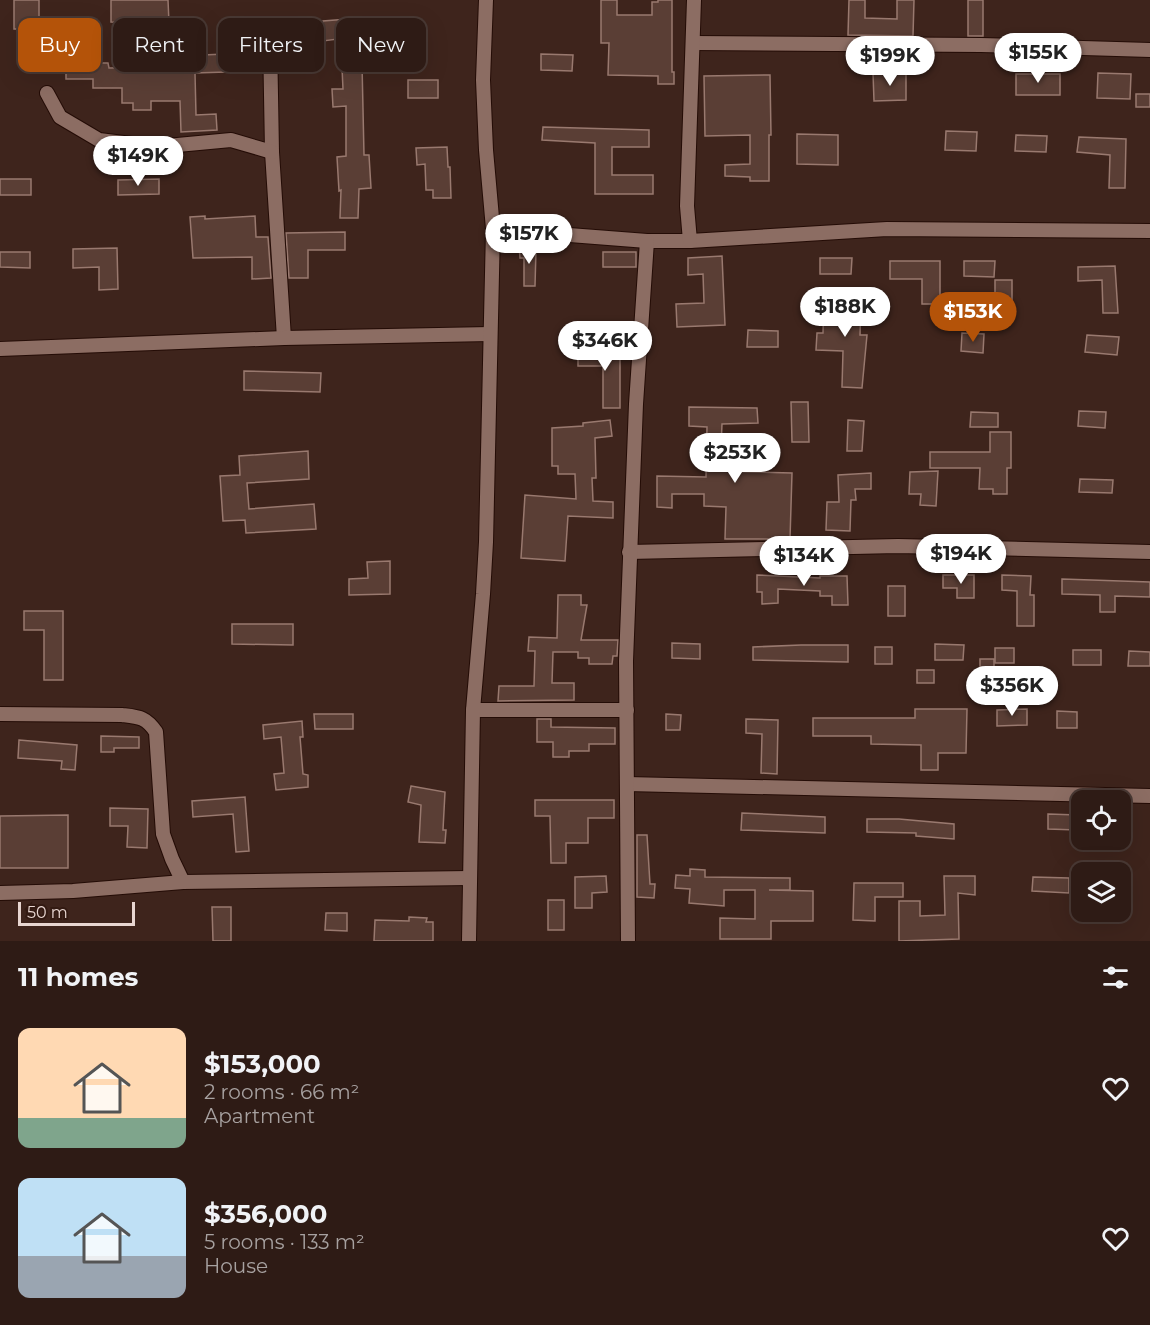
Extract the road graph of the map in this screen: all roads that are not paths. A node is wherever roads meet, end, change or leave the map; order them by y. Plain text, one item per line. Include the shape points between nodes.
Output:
1 (486, 0) edge
2 (694, 0) edge
3 (693, 43) junction
4 (1150, 50) edge
5 (271, 72) edge
6 (47, 93) dead end
7 (272, 152) junction
8 (494, 229) junction
9 (1150, 231) edge
10 (647, 241) junction
11 (690, 241) junction
12 (490, 334) junction
13 (284, 338) junction
14 (0, 349) edge
15 (629, 552) junction
16 (1150, 552) edge
17 (473, 710) junction
18 (627, 710) junction
19 (0, 714) edge
20 (627, 784) junction
21 (1150, 796) edge
22 (469, 878) junction
23 (183, 882) junction
24 (0, 893) edge
25 (469, 941) edge
26 (628, 941) edge

1 - 8 street via 483,80
2 - 3 street
3 - 4 street
3 - 11 street via 687,206
5 - 7 street
6 - 7 street via 60,117 99,140 156,147 231,140
7 - 13 street
8 - 10 street
8 - 12 street
9 - 11 street via 887,229
10 - 11 street
10 - 15 street
12 - 13 street
12 - 17 street via 483,594
13 - 14 street
15 - 16 street via 898,546
15 - 18 street
17 - 18 street
17 - 22 street
18 - 20 street
19 - 23 street via 122,715 150,722 156,732 163,834
20 - 21 street
20 - 26 street
22 - 23 street
22 - 25 street
23 - 24 street

